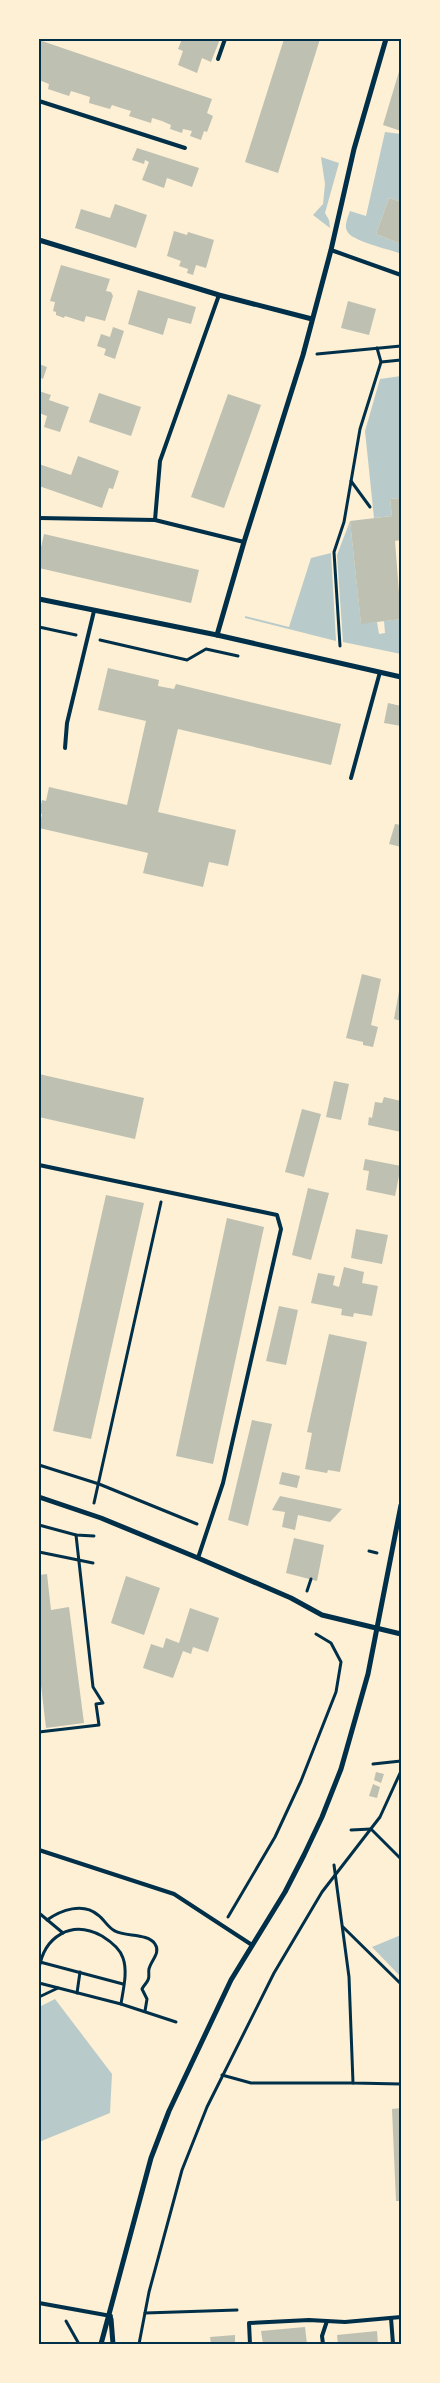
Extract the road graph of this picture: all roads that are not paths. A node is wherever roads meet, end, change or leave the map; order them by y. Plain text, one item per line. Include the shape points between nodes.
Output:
1 (225, 39) edge
2 (386, 39) edge
3 (218, 59) dead end
4 (39, 101) edge
5 (185, 148) dead end
6 (39, 240) edge
7 (331, 250) junction
8 (401, 275) edge
9 (219, 295) junction
10 (312, 319) junction
11 (39, 518) edge
12 (155, 520) junction
13 (244, 542) junction
14 (39, 598) edge
15 (94, 610) junction
16 (217, 635) junction
17 (380, 672) junction
18 (401, 677) edge
19 (65, 748) dead end
20 (351, 778) dead end
21 (39, 1165) edge
22 (39, 1497) edge
23 (401, 1505) edge
24 (198, 1558) junction
25 (378, 1629) junction
26 (401, 1634) edge
27 (39, 1850) edge
28 (252, 1945) junction
29 (39, 2303) edge
30 (111, 2316) junction
31 (401, 2317) edge
32 (391, 2318) junction
33 (328, 2321) junction
34 (101, 2344) edge
35 (113, 2344) edge
36 (250, 2344) edge
37 (323, 2344) edge
38 (393, 2344) edge

1 - 3 lane
2 - 7 street via 354,149
4 - 5 lane
6 - 9 street
7 - 8 lane
7 - 10 street
9 - 10 street
9 - 12 lane via 160,461
10 - 13 street
11 - 12 lane
12 - 13 lane
13 - 16 street
14 - 15 street
15 - 16 street
15 - 19 lane
16 - 17 street
17 - 18 street
17 - 20 lane
21 - 24 lane via 277,1215 281,1229 223,1483
22 - 24 street
23 - 25 street
24 - 25 street via 322,1615
25 - 26 street
25 - 28 street via 362,1699 332,1793 285,1892
27 - 28 lane via 174,1894
28 - 30 street via 187,2070 151,2158 122,2259
29 - 30 lane
30 - 34 street
30 - 35 street
31 - 32 lane
32 - 33 lane
32 - 38 lane
33 - 36 lane via 249,2323
33 - 37 lane via 322,2336

